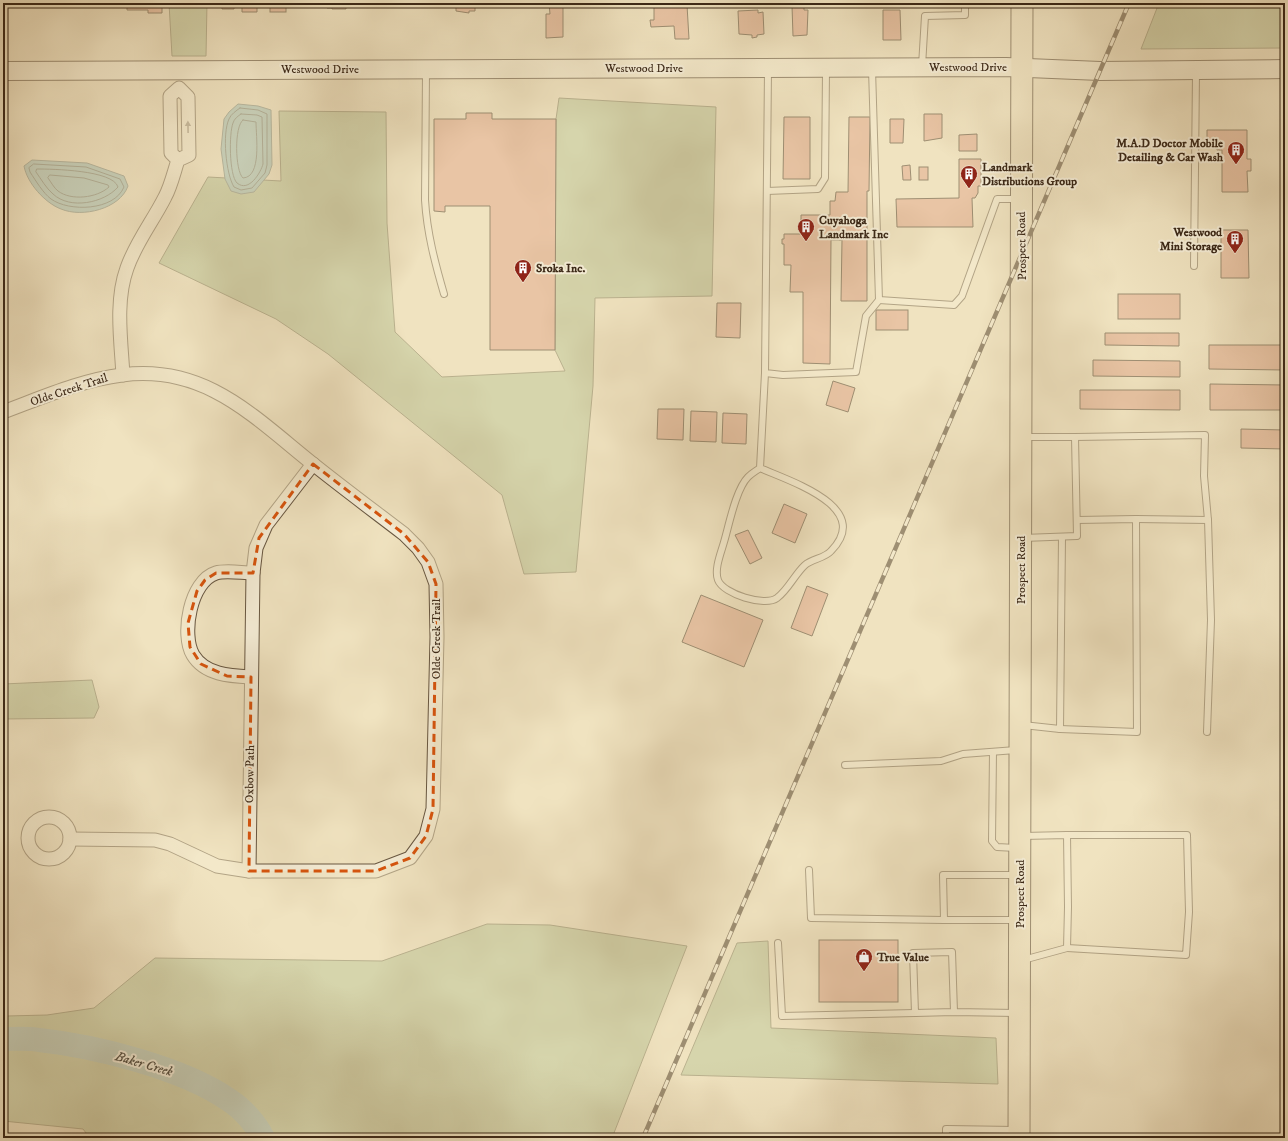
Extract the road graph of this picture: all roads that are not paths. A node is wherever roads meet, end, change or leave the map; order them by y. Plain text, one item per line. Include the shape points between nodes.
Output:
1 (965, 3) edge
2 (1022, 3) edge
3 (922, 67) junction
4 (1022, 67) junction
5 (768, 68) junction
6 (826, 68) junction
7 (872, 68) junction
8 (426, 69) junction
9 (179, 70) junction
10 (1196, 70) junction
11 (1285, 70) edge
12 (3, 71) edge
13 (179, 88) junction
14 (178, 160) junction
15 (767, 191) junction
16 (1021, 199) junction
17 (1194, 266) dead end
18 (444, 294) dead end
19 (880, 300) junction
20 (765, 373) junction
21 (123, 374) junction
22 (3, 412) edge
23 (1022, 437) junction
24 (1075, 437) junction
25 (313, 464) junction
26 (760, 468) junction
27 (1136, 519) junction
28 (1077, 520) junction
29 (1208, 520) junction
30 (1062, 537) junction
31 (1021, 538) junction
32 (253, 573) junction
33 (251, 677) junction
34 (1020, 725) junction
35 (1060, 729) junction
36 (1207, 732) dead end
37 (1020, 750) junction
38 (993, 752) junction
39 (845, 765) dead end
40 (1067, 835) junction
41 (70, 839) dead end
42 (1020, 842) junction
43 (809, 870) dead end
44 (249, 871) junction
45 (1020, 875) junction
46 (944, 920) junction
47 (1020, 920) junction
48 (778, 943) dead end
49 (1067, 948) junction
50 (1020, 961) junction
51 (954, 1012) junction
52 (915, 1013) junction
53 (1019, 1013) junction
54 (1019, 1134) edge
55 (946, 1138) edge

1 - 3 lane via 965,15 925,16
2 - 4 main road, Prospect Road
3 - 4 street, Westwood Drive
3 - 7 street, Westwood Drive
4 - 10 street, Westwood Drive via 1100,71
4 - 16 main road, Prospect Road
5 - 6 street, Westwood Drive
5 - 8 street, Westwood Drive
5 - 15 lane
6 - 7 street, Westwood Drive
6 - 15 lane via 825,178 818,189
7 - 19 lane
8 - 9 street, Westwood Drive
8 - 18 lane via 426,221
9 - 12 street, Westwood Drive
9 - 13 street
10 - 11 street, Westwood Drive
10 - 17 lane
13 - 14 street via 170,96 170,153
14 -> 13 street via 189,155 188,97
14 - 21 street via 166,196 134,249 126,269 121,296 120,329
15 - 20 lane
16 - 19 lane via 997,200 962,296 954,305
16 - 23 main road, Prospect Road
19 - 20 lane via 866,316 856,372 783,375
20 - 26 lane
21 - 22 street, Olde Creek Trail via 99,379
21 - 25 street, Olde Creek Trail via 166,376 193,382 220,393 264,422
23 - 24 lane
23 - 31 main road, Prospect Road
24 - 28 lane
24 - 29 lane via 1205,435 1204,476
25 - 32 street, Oxbow Path via 266,524 256,548
25 - 44 street, Olde Creek Trail via 404,534 418,548 433,574 436,584 437,637 433,809 426,836 410,858 376,871
26 - 26 lane via 747,478 739,493 718,563 717,579 722,587 734,593 755,600 768,601 777,598 805,565 830,552 838,540 842,521 837,510 824,497
27 - 28 lane
27 - 29 lane
27 - 35 lane via 1137,732
28 - 30 lane via 1077,536
29 - 36 lane via 1211,620
30 - 31 lane
30 - 35 lane
31 - 34 main road, Prospect Road
32 - 33 street, Oxbow Path
32 - 33 street via 216,573 205,580 196,591 188,623 193,656 201,664 227,676
33 - 44 street, Oxbow Path
34 - 35 lane
34 - 37 main road, Prospect Road
37 - 38 lane
37 - 42 main road, Prospect Road
38 - 39 lane via 963,754 941,761
38 - 42 lane via 992,841 997,847
40 - 42 lane
40 - 49 lane
40 - 49 lane via 1187,835 1189,912 1186,955
41 - 44 street, Olde Creek Trail via 155,840 170,844 218,866
42 - 45 main road, Prospect Road
43 - 46 lane via 811,918
45 - 46 lane via 943,876
45 - 47 main road, Prospect Road
46 - 47 lane
47 - 50 main road, Prospect Road
48 - 52 lane via 782,1016
49 - 50 lane
50 - 53 main road, Prospect Road
51 - 52 lane
51 - 52 lane via 952,952 913,953
51 - 53 lane
53 - 54 main road, Prospect Road
54 - 55 lane via 946,1129

